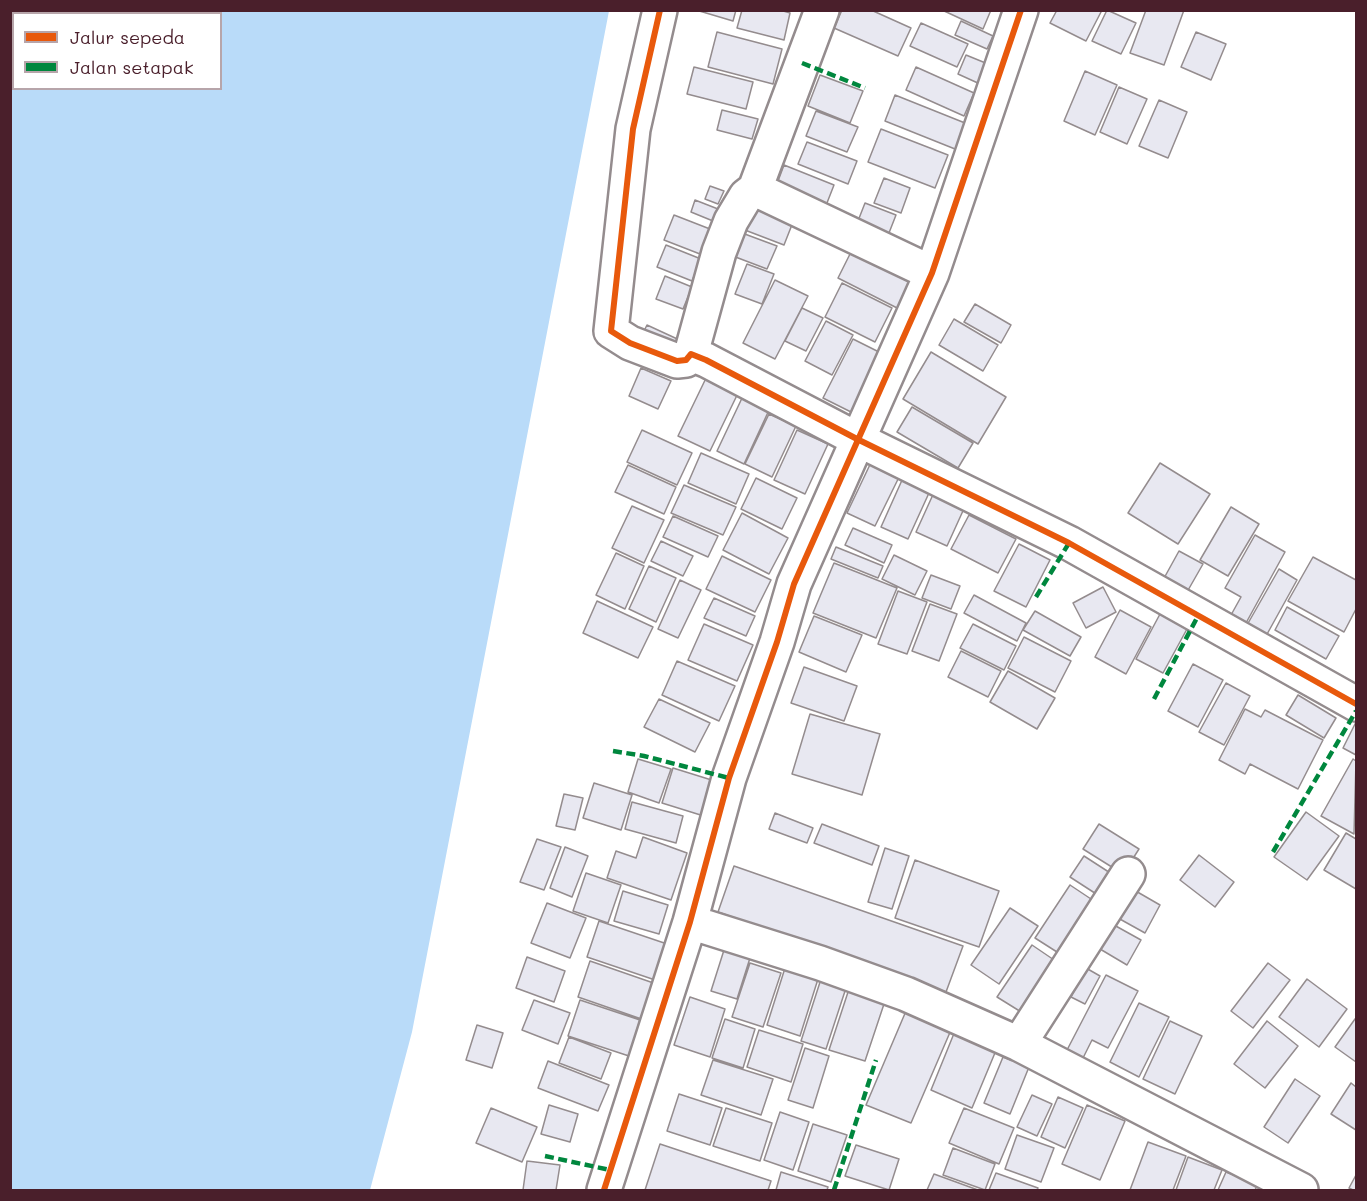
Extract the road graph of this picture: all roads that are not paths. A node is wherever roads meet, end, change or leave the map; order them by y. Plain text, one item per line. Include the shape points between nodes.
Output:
1 (660, 10) edge
2 (822, 10) edge
3 (1021, 10) edge
4 (755, 189) junction
5 (932, 273) junction
6 (691, 354) junction
7 (857, 439) junction
8 (1356, 704) edge
9 (1128, 874) dead end
10 (690, 922) junction
11 (1019, 1044) junction
12 (604, 1191) edge
13 (1301, 1191) edge

1 - 6 street via 633,129 611,331 630,343 677,361 686,360
2 - 4 street
3 - 5 street
4 - 5 street
4 - 6 street via 730,221
5 - 7 street
6 - 7 street
7 - 8 street via 1069,543
7 - 10 street via 794,584 729,778
9 - 11 street
10 - 11 street via 906,994
10 - 12 street
11 - 13 street

